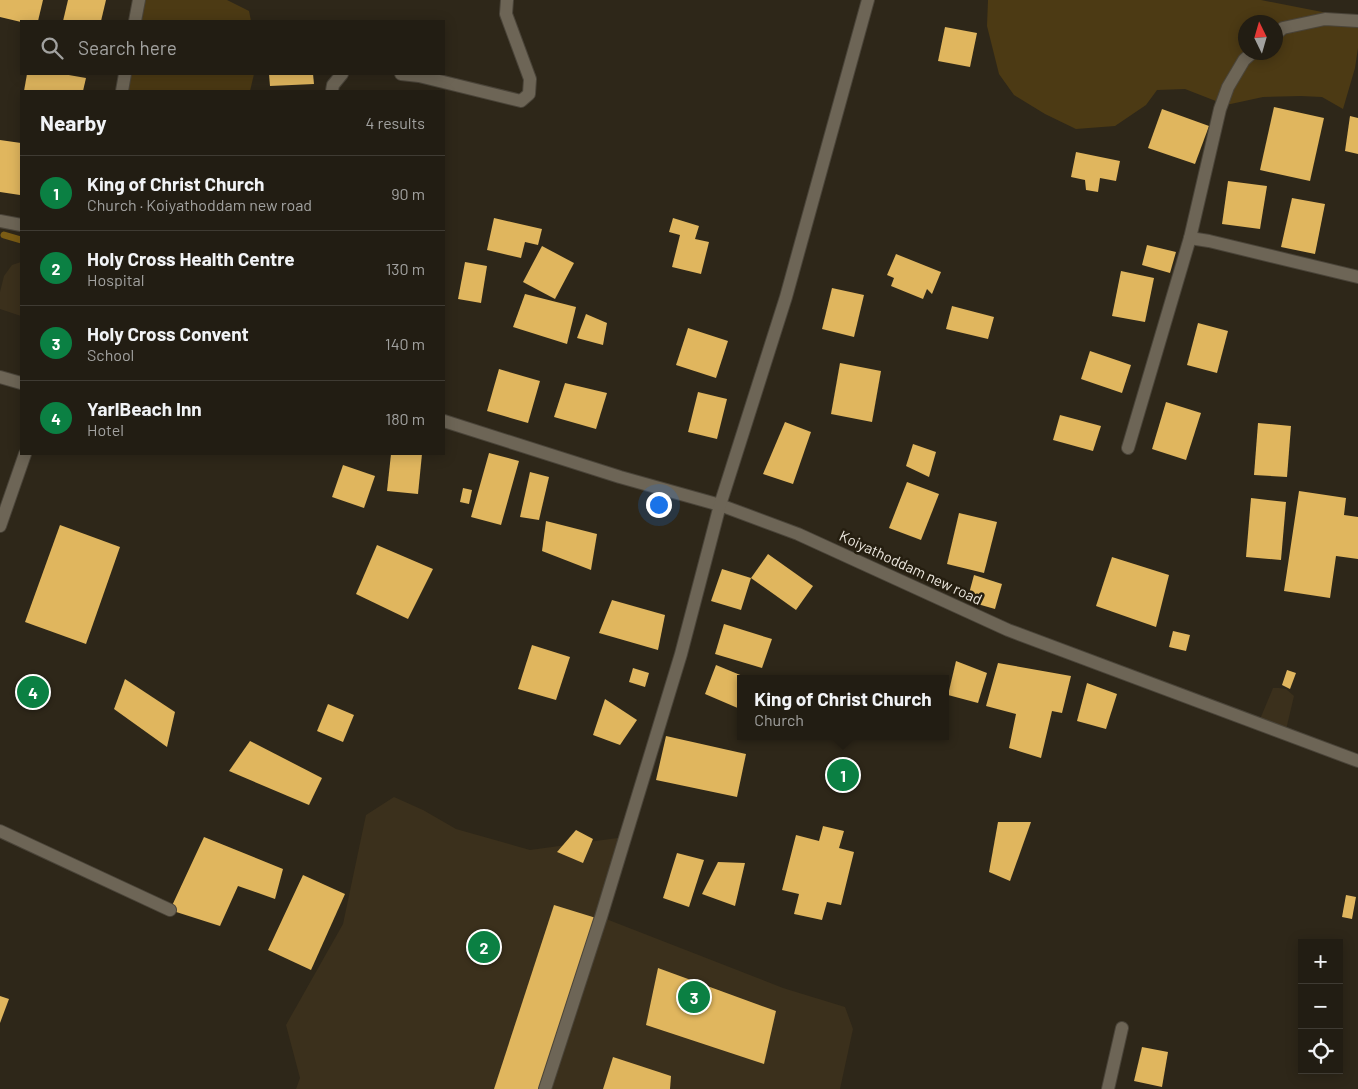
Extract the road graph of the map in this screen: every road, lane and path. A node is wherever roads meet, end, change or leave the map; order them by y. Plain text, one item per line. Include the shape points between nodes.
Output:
1 (139, 0) edge
2 (507, 0) edge
3 (868, 0) edge
4 (135, 20) edge
5 (1358, 21) edge
6 (1283, 28) edge
7 (1244, 60) edge
8 (125, 75) edge
9 (341, 75) edge
10 (410, 75) edge
11 (122, 90) edge
12 (332, 90) edge
13 (0, 221) edge
14 (20, 225) edge
15 (1190, 238) junction
16 (1358, 277) edge
17 (0, 377) edge
18 (20, 382) edge
19 (445, 421) edge
20 (1128, 448) dead end
21 (26, 455) edge
22 (720, 505) junction
23 (0, 526) edge
24 (1358, 762) edge
25 (0, 831) edge
26 (170, 910) dead end
27 (1122, 1028) dead end
28 (545, 1089) edge
29 (1108, 1089) edge

1 - 4 street
2 - 10 street via 506,14 530,79 529,94 521,101
3 - 22 street via 786,297
5 - 6 street via 1325,18
7 - 15 street via 1220,109
8 - 11 street
9 - 12 street
13 - 14 street
15 - 16 street
15 - 20 street
17 - 18 street
19 - 22 street, Koiyathoddam new road
21 - 23 street
22 - 24 street, Koiyathoddam new road via 798,534 1008,630
22 - 28 street via 681,654
25 - 26 street
27 - 29 street

